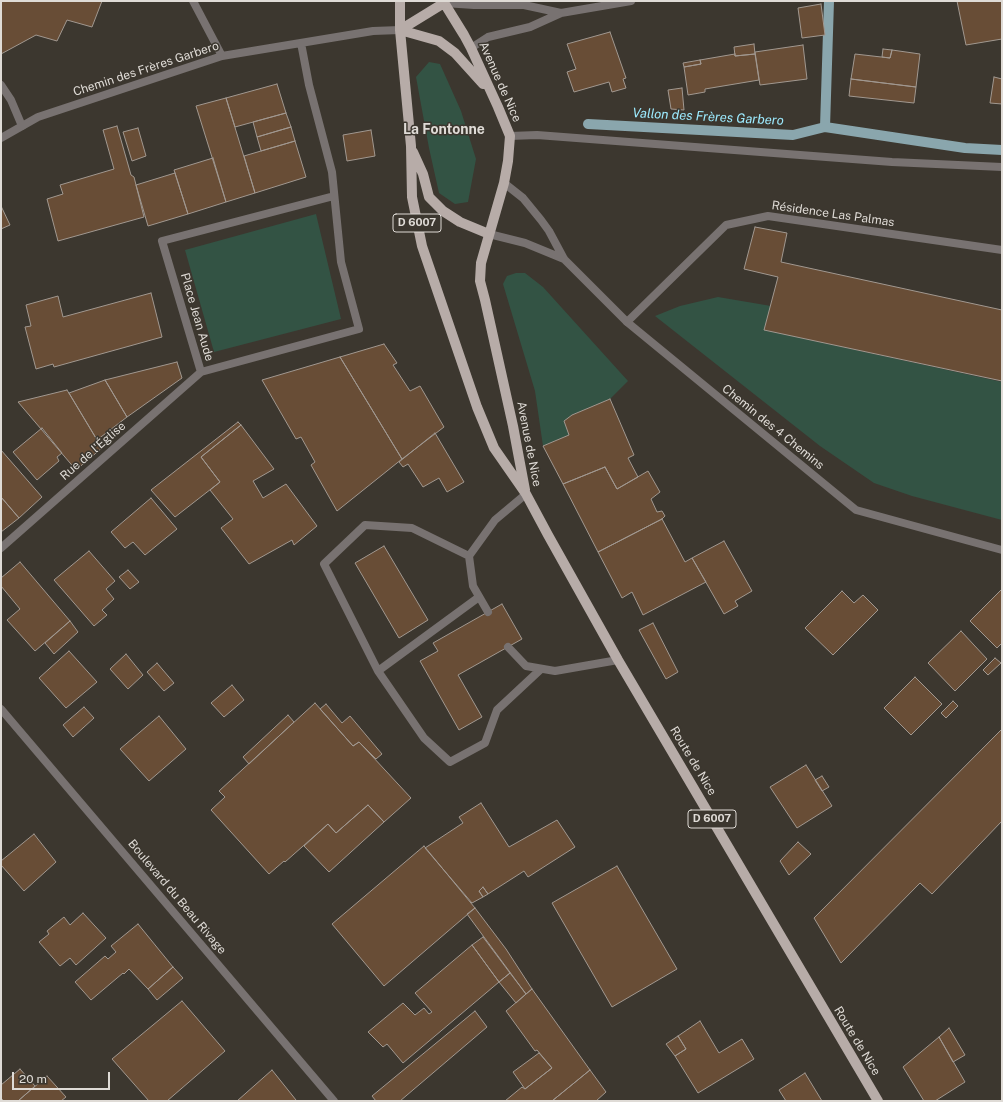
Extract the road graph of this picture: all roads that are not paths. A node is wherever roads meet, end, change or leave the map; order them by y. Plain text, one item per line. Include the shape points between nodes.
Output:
1 (193, 1) edge
2 (400, 1) edge
3 (631, 1) edge
4 (444, 2) edge
5 (561, 13) junction
6 (400, 30) junction
7 (301, 43) junction
8 (470, 48) junction
9 (222, 56) junction
10 (1, 85) edge
11 (493, 97) junction
12 (22, 126) junction
13 (510, 136) junction
14 (1, 138) edge
15 (411, 146) junction
16 (1002, 167) edge
17 (504, 183) junction
18 (334, 196) junction
19 (489, 234) junction
20 (1002, 250) edge
21 (564, 258) junction
22 (627, 322) junction
23 (201, 372) junction
24 (526, 494) junction
25 (1, 548) edge
26 (1002, 550) edge
27 (469, 556) junction
28 (479, 597) junction
29 (488, 612) dead end
30 (508, 647) dead end
31 (618, 660) junction
32 (541, 669) junction
33 (378, 671) junction
34 (1, 709) edge
35 (334, 1101) edge
36 (878, 1101) edge

1 - 9 street
2 - 6 main road, Avenue de Nice / D 6007
3 - 5 street
4 - 5 street via 474,6 524,5
4 - 6 main road
4 - 8 main road, Avenue de Nice / D 6007
5 - 8 street via 530,27 488,37
6 - 7 street, Chemin des Frères Garbero via 373,31
6 - 11 main road, D 6007 via 439,41 456,53
6 - 15 main road, Avenue de Nice / D 6007
7 - 9 street, Chemin des Frères Garbero
7 - 18 street, Place Jean Aude via 332,172
8 - 11 main road, Avenue de Nice / D 6007
9 - 12 street, Chemin des Frères Garbero via 38,117
10 - 12 street
11 - 13 main road, Avenue de Nice / D 6007
12 - 14 street, Chemin des Frères Garbero
13 - 16 street via 537,135 892,162
13 - 17 main road, Avenue de Nice / D 6007
15 - 19 main road via 430,197 443,211 460,222
15 - 24 main road, Avenue de Nice / D 6007 via 412,197 422,246 477,407 494,448
17 - 19 main road, Avenue de Nice / D 6007
17 - 21 street via 523,198 542,220
18 - 23 street, Place Jean Aude via 341,262 359,329
18 - 23 street, Place Jean Aude via 162,241
19 - 21 street via 525,243
19 - 24 main road, Avenue de Nice / D 6007 via 481,263 480,281
20 - 22 street, Résidence Las Palmas via 768,216 726,225
21 - 22 street, Chemin des 4 Chemins
22 - 26 street, Chemin des 4 Chemins via 856,510
23 - 25 street, Rue de l'Église
24 - 27 street via 495,520
24 - 31 main road, Route de Nice / D 6007
27 - 28 street via 473,586
27 - 33 street via 412,528 365,524 324,564
28 - 29 street
28 - 33 street
30 - 32 street via 526,666
31 - 32 street via 555,671
31 - 36 main road, Route de Nice / D 6007
32 - 33 street via 497,710 485,743 450,762 424,738
34 - 35 street, Boulevard du Beau Rivage

